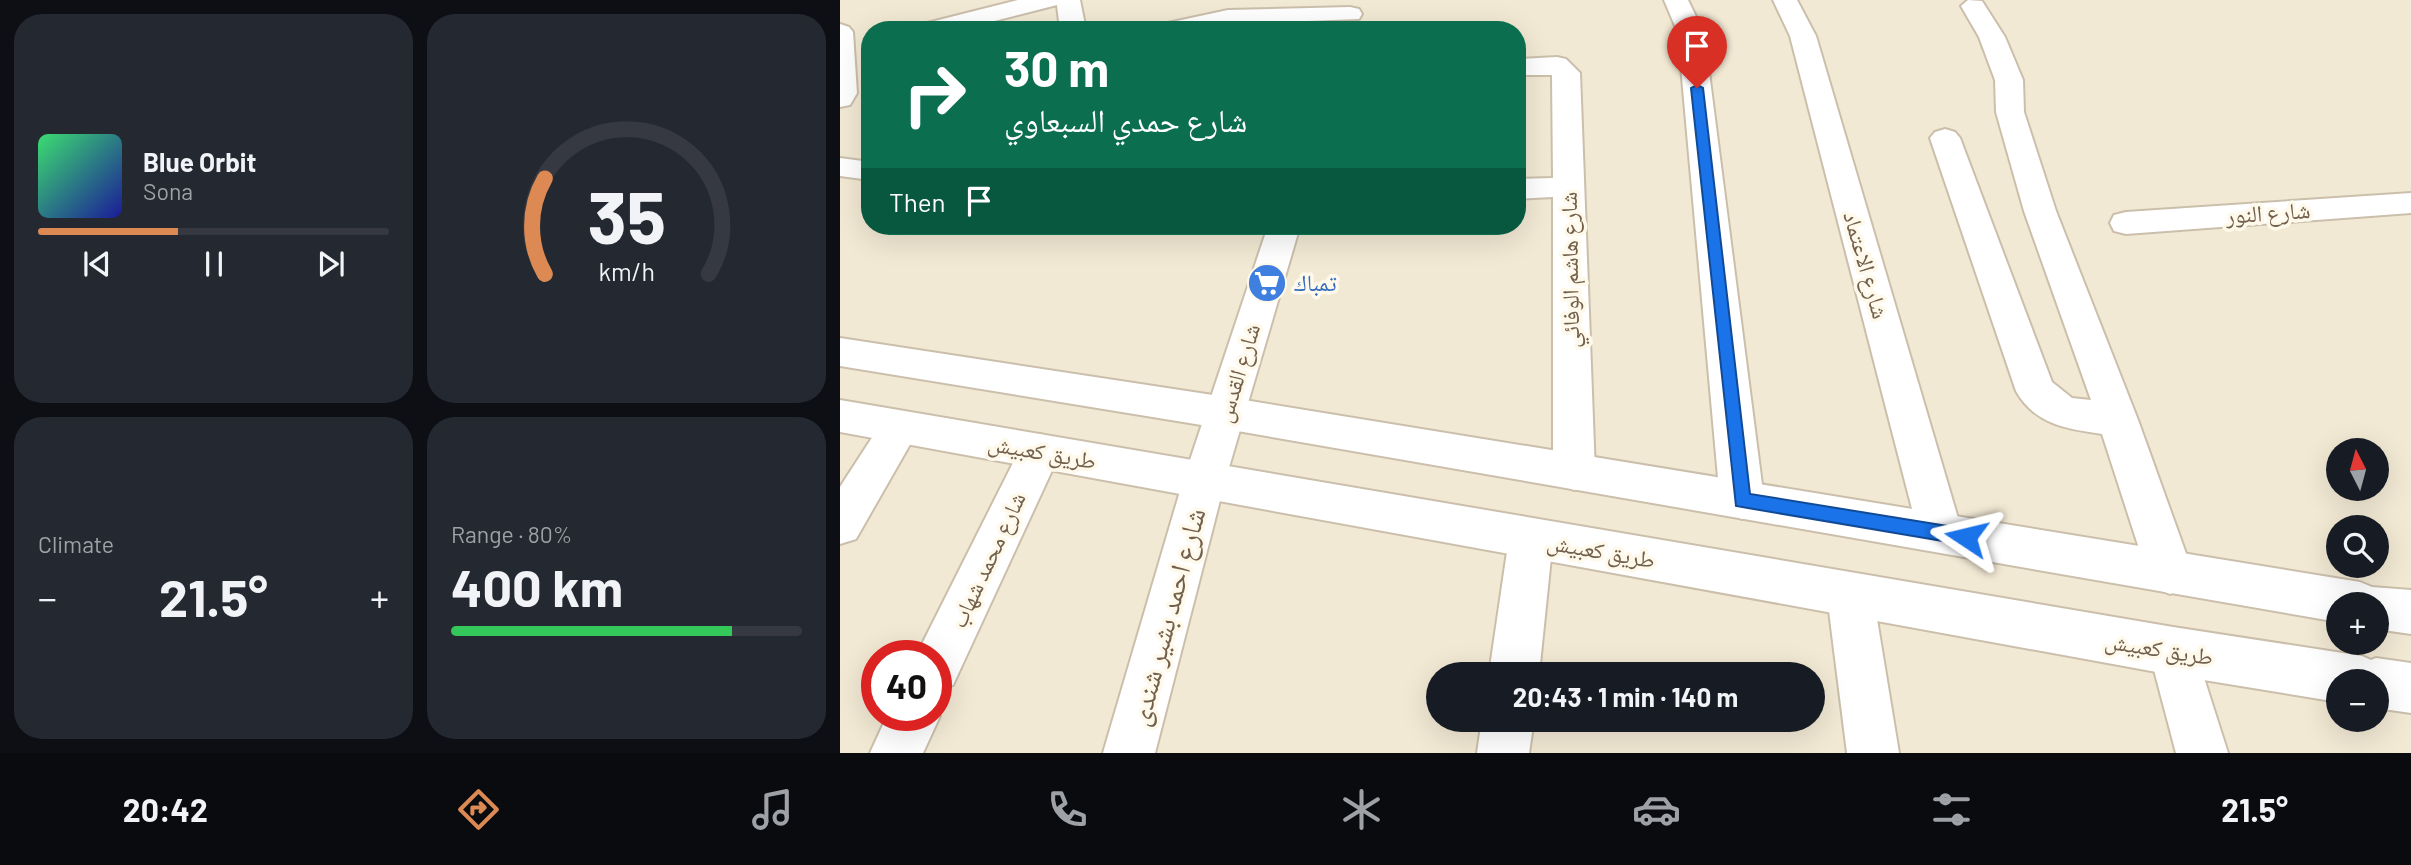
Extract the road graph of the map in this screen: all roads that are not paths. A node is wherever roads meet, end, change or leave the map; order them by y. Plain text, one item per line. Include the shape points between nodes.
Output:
1 (1048, 0) edge
2 (1068, 0) edge
3 (1676, 0) edge
4 (1785, 0) edge
5 (1973, 6) dead end
6 (1350, 15) edge
7 (964, 21) edge
8 (1072, 21) edge
9 (1209, 21) edge
10 (861, 44) edge
11 (841, 45) edge
12 (1526, 67) edge
13 (840, 99) edge
14 (1945, 138) dead end
15 (840, 167) edge
16 (861, 170) edge
17 (1569, 187) junction
18 (1526, 189) edge
19 (2411, 203) edge
20 (2126, 223) dead end
21 (1281, 235) edge
22 (840, 352) edge
23 (1226, 413) junction
24 (840, 416) edge
25 (2119, 420) junction
26 (900, 426) junction
27 (1040, 451) junction
28 (1574, 472) junction
29 (1204, 481) junction
30 (1742, 500) junction
31 (840, 525) edge
32 (1940, 532) junction
33 (1531, 538) junction
34 (2170, 573) junction
35 (1850, 595) junction
36 (2326, 598) edge
37 (2389, 609) edge
38 (2411, 612) edge
39 (949, 640) edge
40 (2173, 652) junction
41 (1516, 662) edge
42 (2326, 675) edge
43 (2389, 685) edge
44 (2411, 688) edge
45 (907, 731) edge
46 (1506, 732) edge
47 (896, 753) edge
48 (1129, 753) edge
49 (1503, 753) edge
50 (1873, 753) edge
51 (2202, 753) edge

1 - 7 street
2 - 8 street
3 - 30 street via 1691,33
4 - 32 street, شارع الاعتماد via 1803,36
5 - 25 street via 1992,37 2009,80 2010,112 2040,211
6 - 9 street
10 - 11 street
11 - 13 street
12 - 17 street, شارع هاشم الوفائي via 1557,65 1566,73
14 - 25 street via 2036,391 2062,412
15 - 16 street
17 - 18 street
17 - 28 street, شارع هاشم الوفائي
19 - 20 street, شارع النور
21 - 23 street, شارع القدس
22 - 23 street
23 - 28 street
23 - 29 street, شارع القدس
24 - 26 street, طريق كعبيش
25 - 34 street
26 - 27 street, طريق كعبيش
26 - 31 street
27 - 29 street, طريق كعبيش
27 - 39 street, شارع محمد شهاب
28 - 30 street
29 - 33 street, طريق كعبيش
29 - 48 street, شارع احمد بشير شندى
30 - 32 street
32 - 34 street
33 - 35 street, طريق كعبيش
33 - 41 street
34 - 36 street
35 - 40 street, طريق كعبيش
35 - 50 street
37 - 38 street
40 - 42 street, طريق كعبيش
40 - 51 street
43 - 44 street
45 - 47 street
46 - 49 street

